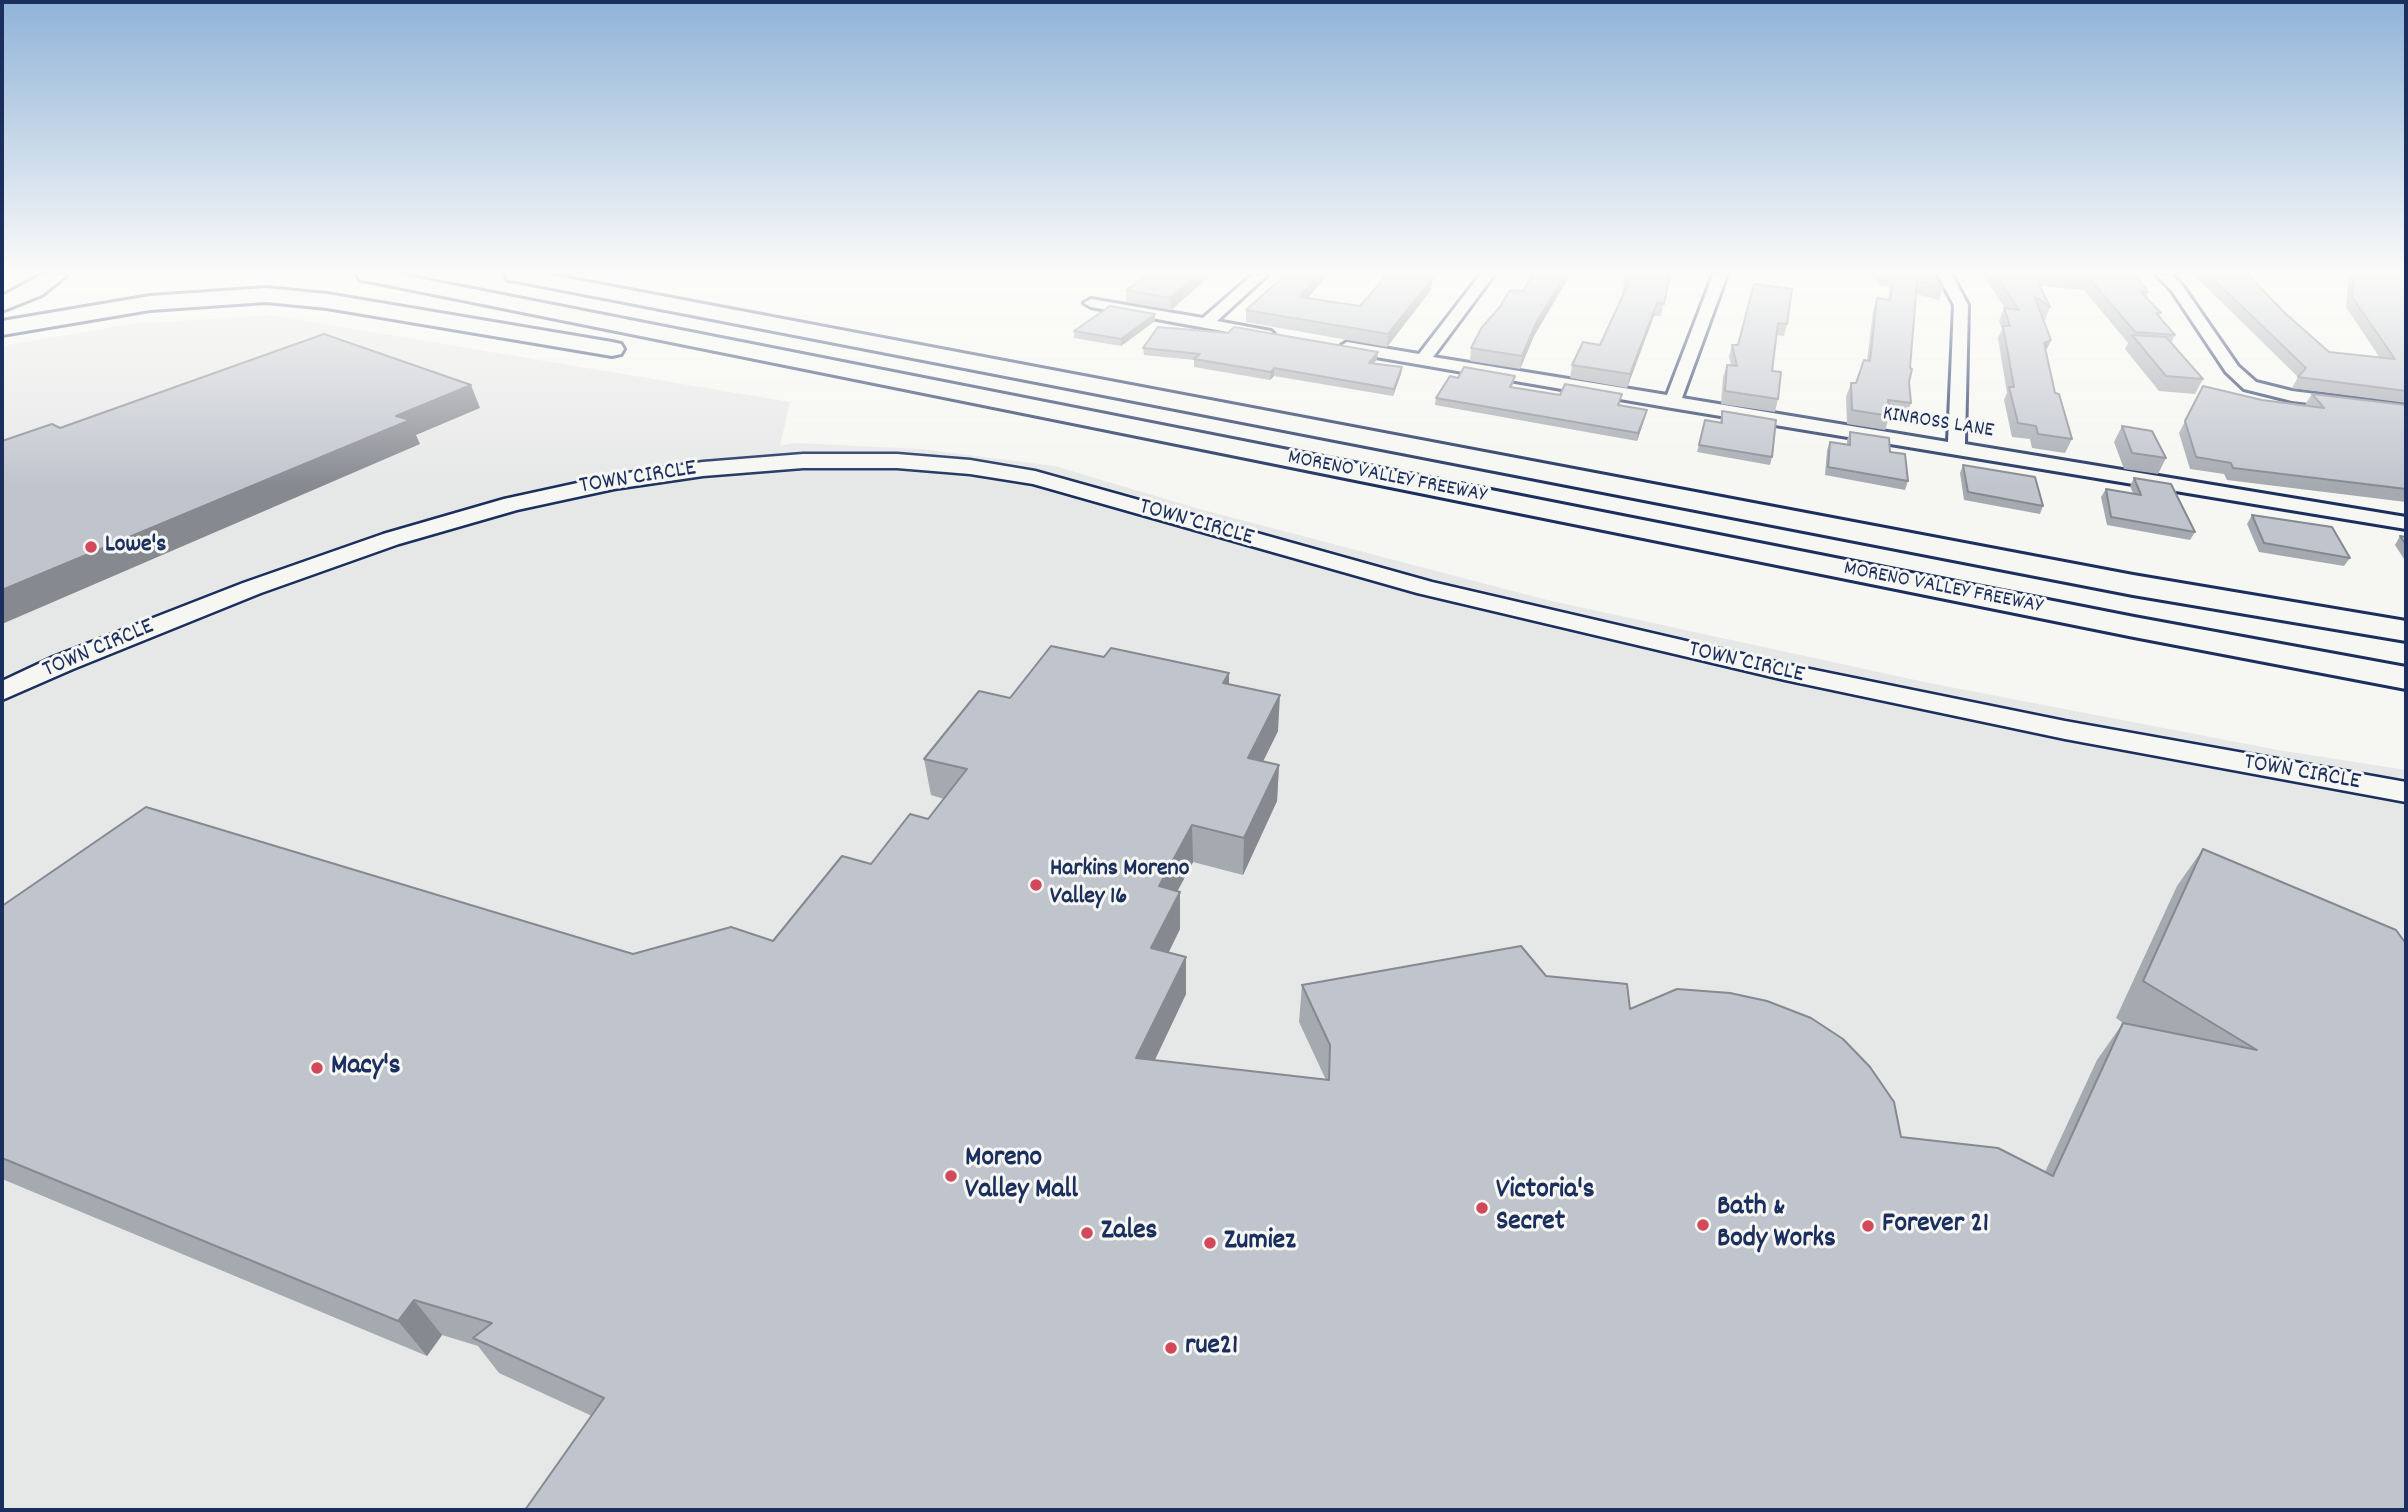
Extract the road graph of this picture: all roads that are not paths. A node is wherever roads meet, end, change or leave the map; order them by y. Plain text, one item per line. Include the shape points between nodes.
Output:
1 (586, 346) edge
2 (721, 346) edge
3 (891, 346) edge
4 (904, 346) edge
5 (1337, 346) edge
6 (1434, 346) edge
7 (1694, 346) edge
8 (1960, 346) edge
9 (2216, 346) edge
10 (1423, 360) junction
11 (1010, 368) junction
12 (1672, 403) junction
13 (2406, 410) edge
14 (1956, 450) junction
15 (1393, 480) junction
16 (2406, 523) edge
17 (2406, 631) edge
18 (2406, 678) edge
19 (2, 692) edge
20 (2406, 792) edge

1 - 15 highway
2 - 15 highway, MORENO VALLEY FREEWAY
3 - 11 highway, MORENO VALLEY FREEWAY
4 - 11 highway
5 - 10 street, KINROSS LANE
6 - 10 street
7 - 12 street
8 - 14 street
9 - 13 street via 2250,386
10 - 12 street, KINROSS LANE
11 - 17 highway, MORENO VALLEY FREEWAY via 2092,577
12 - 14 street, KINROSS LANE
14 - 16 street, KINROSS LANE
15 - 18 highway, MORENO VALLEY FREEWAY
19 - 20 street, TOWN CIRCLE via 252,588 391,539 512,504 703,468 793,461 897,461 1035,478 1443,592 1785,673 2053,728

